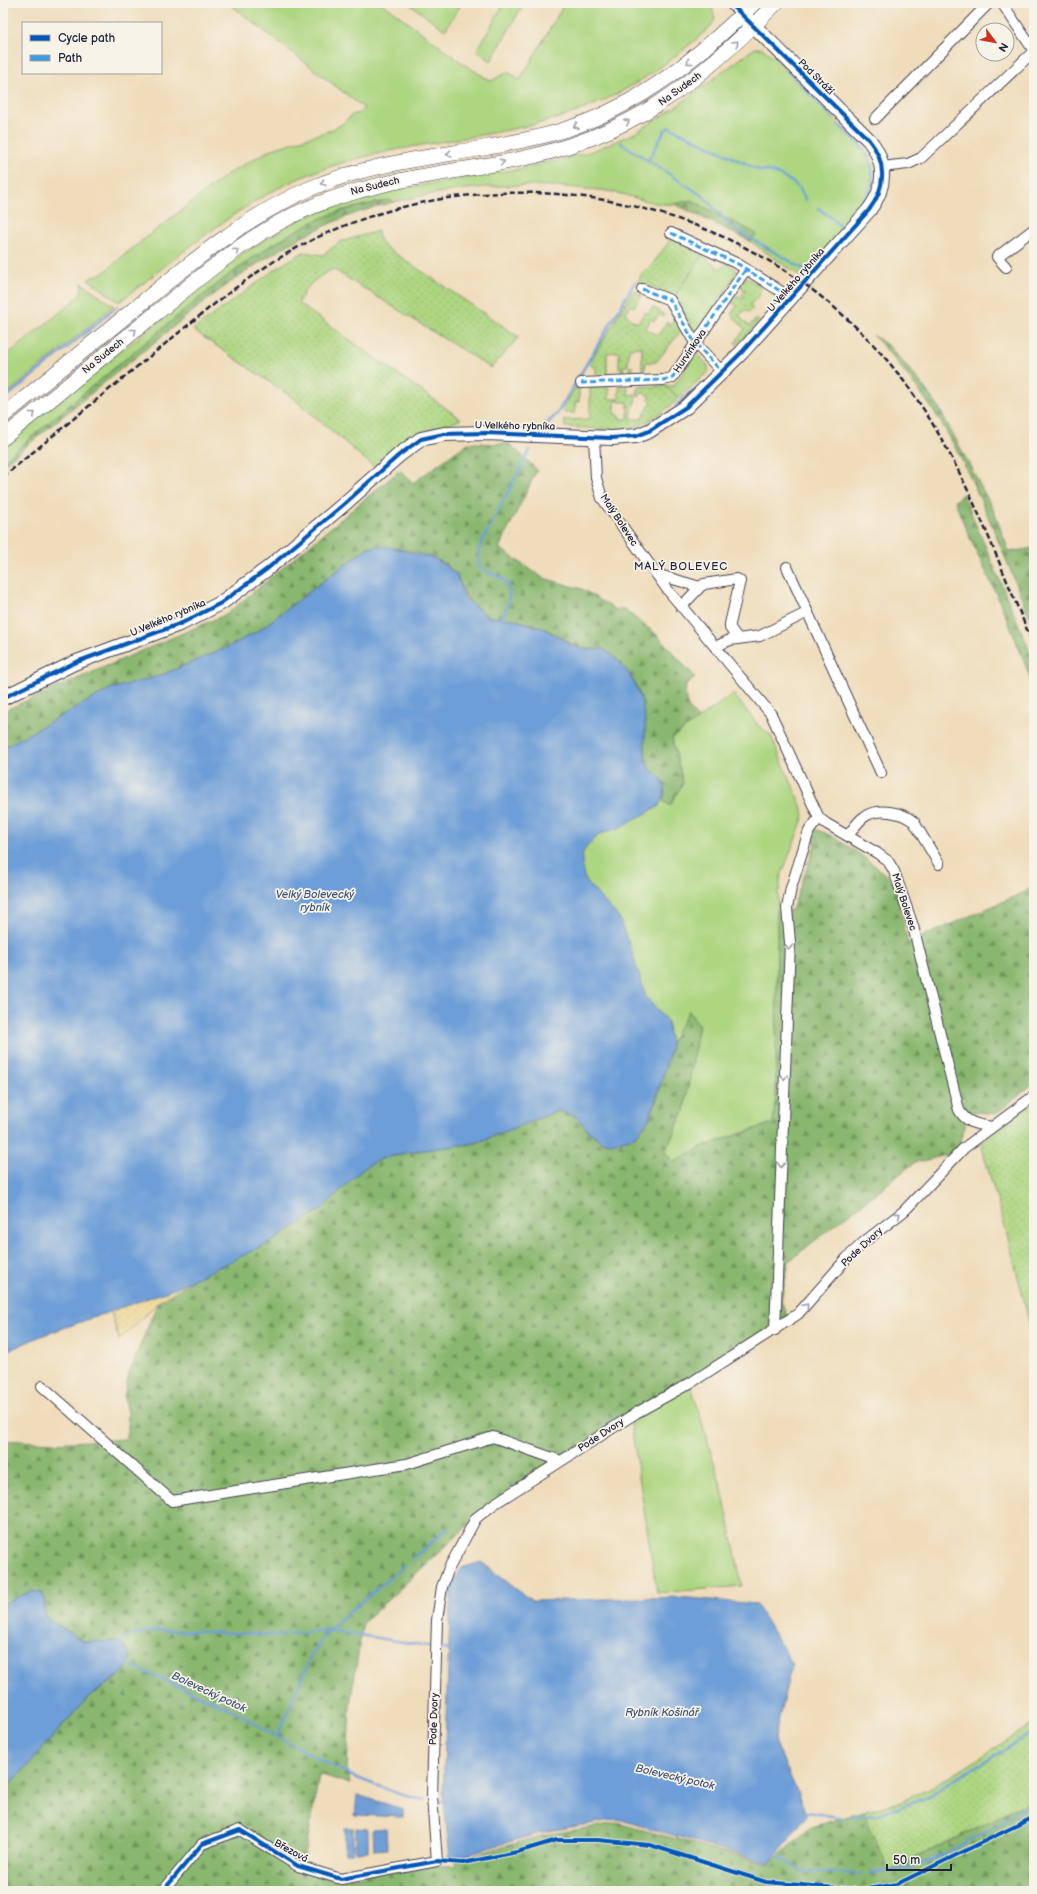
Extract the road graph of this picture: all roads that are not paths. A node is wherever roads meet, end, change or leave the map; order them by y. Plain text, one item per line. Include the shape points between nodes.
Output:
1 (730, 3) edge
2 (754, 3) edge
3 (776, 3) edge
4 (989, 3) edge
5 (1002, 3) edge
6 (742, 14) junction
7 (753, 26) junction
8 (1034, 51) edge
9 (875, 119) dead end
10 (882, 167) junction
11 (1034, 229) edge
12 (671, 233) dead end
13 (1006, 267) dead end
14 (746, 269) junction
15 (642, 289) dead end
16 (791, 298) junction
17 (695, 343) junction
18 (722, 372) junction
19 (581, 383) dead end
20 (3, 416) edge
21 (594, 437) junction
22 (3, 438) edge
23 (787, 567) dead end
24 (656, 574) junction
25 (700, 587) junction
26 (681, 607) junction
27 (808, 612) junction
28 (738, 639) junction
29 (716, 647) junction
30 (3, 698) edge
31 (881, 773) dead end
32 (819, 818) junction
33 (848, 836) junction
34 (939, 864) dead end
35 (1034, 1096) edge
36 (992, 1127) junction
37 (775, 1330) junction
38 (42, 1386) dead end
39 (561, 1461) junction
40 (437, 1861) joint
41 (163, 1891) edge

1 - 6 street, Pod Stráží
2 - 6 main road, Na Sudech
3 - 7 main road, Na Sudech
4 - 9 street
5 - 8 street
6 - 7 street, Pod Stráží
6 -> 20 main road, Na Sudech via 713,42 665,80 642,95 595,118 569,128 512,143 366,170 312,187 273,206 197,258
7 - 10 street, Pod Stráží via 869,140
22 -> 7 main road, Na Sudech via 201,276 246,243 283,221 322,202 364,188 517,160 574,145 604,133 674,95 707,69
8 - 10 street via 921,158 908,164
10 - 16 street, U Velkého rybníka via 882,183 873,204
11 - 13 street via 997,257
12 - 14 street
14 - 16 street
14 - 17 street, Hurvínkova
15 - 17 street via 670,300
16 - 18 street, U Velkého rybníka
17 - 18 street
17 - 19 street, Hurvínkova via 672,378
18 - 21 street, U Velkého rybníka via 686,407 649,431 636,436
21 - 24 street, Malý Bolevec via 596,478 602,498
21 - 30 street, U Velkého rybníka via 486,433 444,434 422,439 397,456 267,569 221,602 182,622 74,663
23 - 27 street
24 - 25 street
24 - 26 street, Malý Bolevec
25 - 26 street
25 - 28 street via 704,584 736,579 740,581 730,624
26 - 29 street, Malý Bolevec
27 - 28 street via 760,636
27 - 31 street
28 - 29 street via 723,642
29 - 32 street, Malý Bolevec via 771,714
32 - 33 street, Malý Bolevec
32 -> 37 street via 809,831 787,908 790,942
33 - 34 street via 865,816 874,813 896,813 914,822
33 - 36 street, Malý Bolevec via 888,861 894,871 913,926 959,1110 973,1123
35 - 36 street, Pode Dvory
37 -> 36 street, Pode Dvory via 798,1314 847,1258 904,1211 964,1148
37 - 39 street, Pode Dvory
38 - 39 street via 172,1501 407,1464 493,1437
39 - 40 street, Pode Dvory via 476,1518 449,1568 442,1587 437,1620 432,1797
40 - 41 street, Březová via 341,1879 298,1866 240,1830 202,1844

